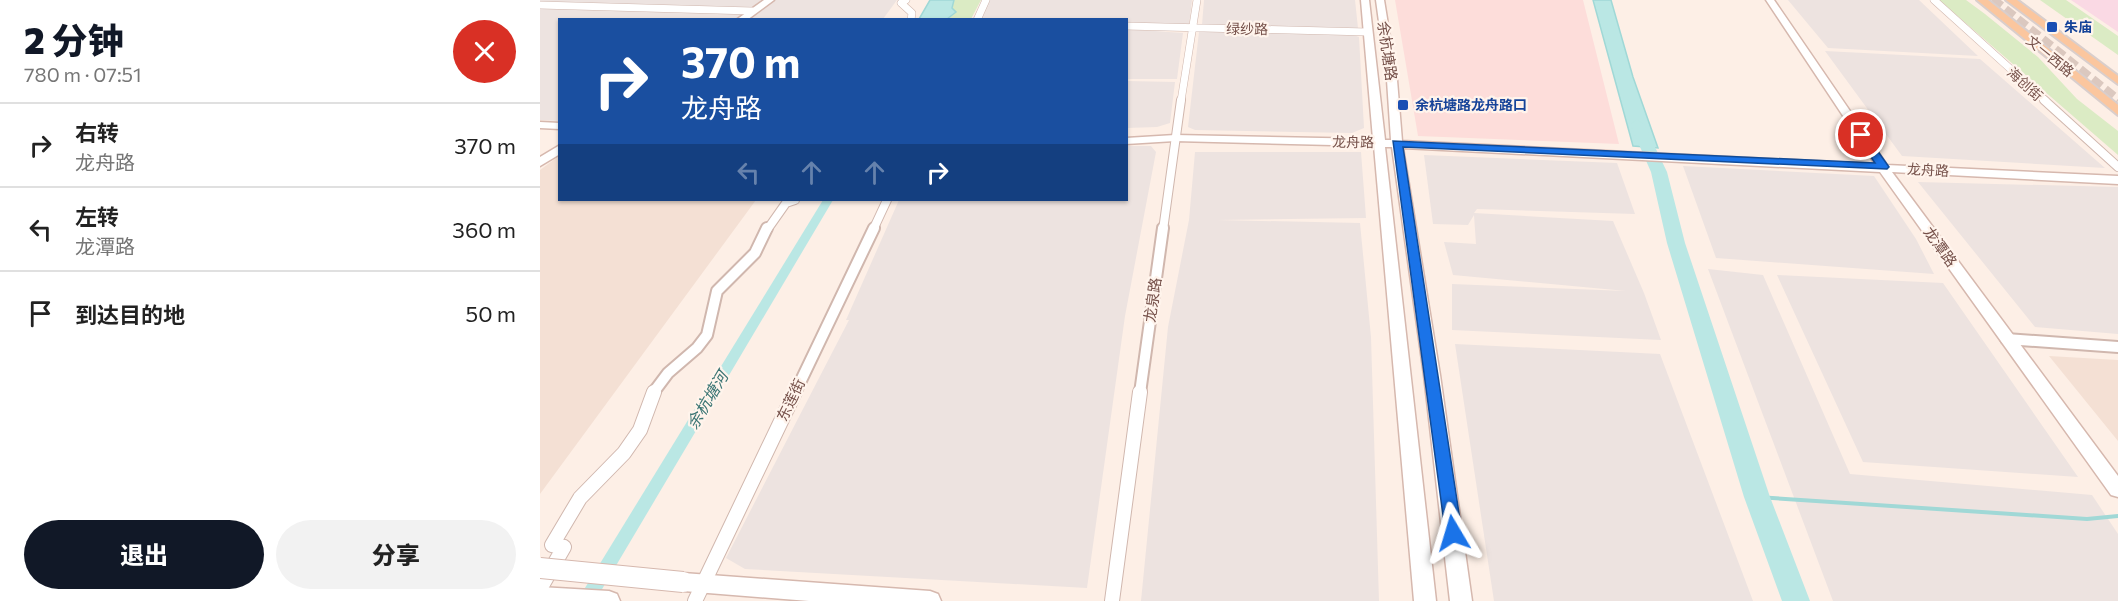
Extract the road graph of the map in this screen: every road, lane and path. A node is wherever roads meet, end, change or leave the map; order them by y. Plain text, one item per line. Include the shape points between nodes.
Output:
1 (770, 0) edge
2 (906, 0) edge
3 (986, 0) edge
4 (1197, 0) edge
5 (1365, 0) edge
6 (1380, 0) edge
7 (1770, 0) edge
8 (1934, 0) edge
9 (1983, 0) edge
10 (2009, 1) edge
11 (540, 5) edge
12 (752, 11) junction
13 (743, 18) edge
14 (911, 18) edge
15 (978, 18) edge
16 (1128, 26) edge
17 (1194, 28) junction
18 (1367, 32) junction
19 (2118, 81) edge
20 (2118, 111) edge
21 (540, 125) edge
22 (558, 126) edge
23 (540, 129) edge
24 (558, 131) edge
25 (1128, 134) edge
26 (1176, 136) junction
27 (1379, 140) junction
28 (1128, 141) edge
29 (1397, 141) junction
30 (558, 149) edge
31 (540, 162) edge
32 (1881, 164) junction
33 (2118, 167) edge
34 (2118, 175) edge
35 (2118, 180) edge
36 (792, 201) edge
37 (887, 201) edge
38 (2006, 339) junction
39 (2118, 347) edge
40 (2118, 490) edge
41 (540, 568) edge
42 (540, 589) edge
43 (694, 589) edge
44 (540, 596) edge
45 (609, 601) edge
46 (930, 601) edge
47 (1112, 601) edge
48 (1425, 601) edge
49 (1461, 601) edge

1 - 12 street
2 - 14 street via 902,3 912,13
3 - 15 street
4 - 17 street, 龙泉路
5 - 18 street, 余杭塘路
6 - 29 street, 余杭塘路
7 - 32 street, 龙潭路
8 - 33 street, 海创街
9 - 20 main road, 文一西路
10 - 19 main road
11 - 12 street
12 - 13 street
16 - 17 street, 绿纱路
17 - 18 street, 绿纱路
17 - 26 street, 龙泉路
18 - 27 street, 余杭塘路
21 - 22 street
23 - 24 street
25 - 26 street, 龙舟路
26 - 27 street, 龙舟路
26 - 28 street, 龙舟路
26 - 47 street, 龙泉路
27 - 29 street, 龙舟路
27 - 48 street, 余杭塘路
29 - 32 street, 龙舟路
29 - 49 street, 余杭塘路
30 - 31 street
32 - 34 street, 龙舟路
32 - 35 street, 龙舟路
32 - 38 street, 龙潭路
36 - 42 street via 771,221 755,253 717,291 707,335 654,391 640,430 624,453 580,498 552,545 564,547
37 - 43 street, 东莲街
38 - 39 street
38 - 40 street, 龙潭路
41 - 43 street, bridge
43 - 46 street
44 - 45 street

